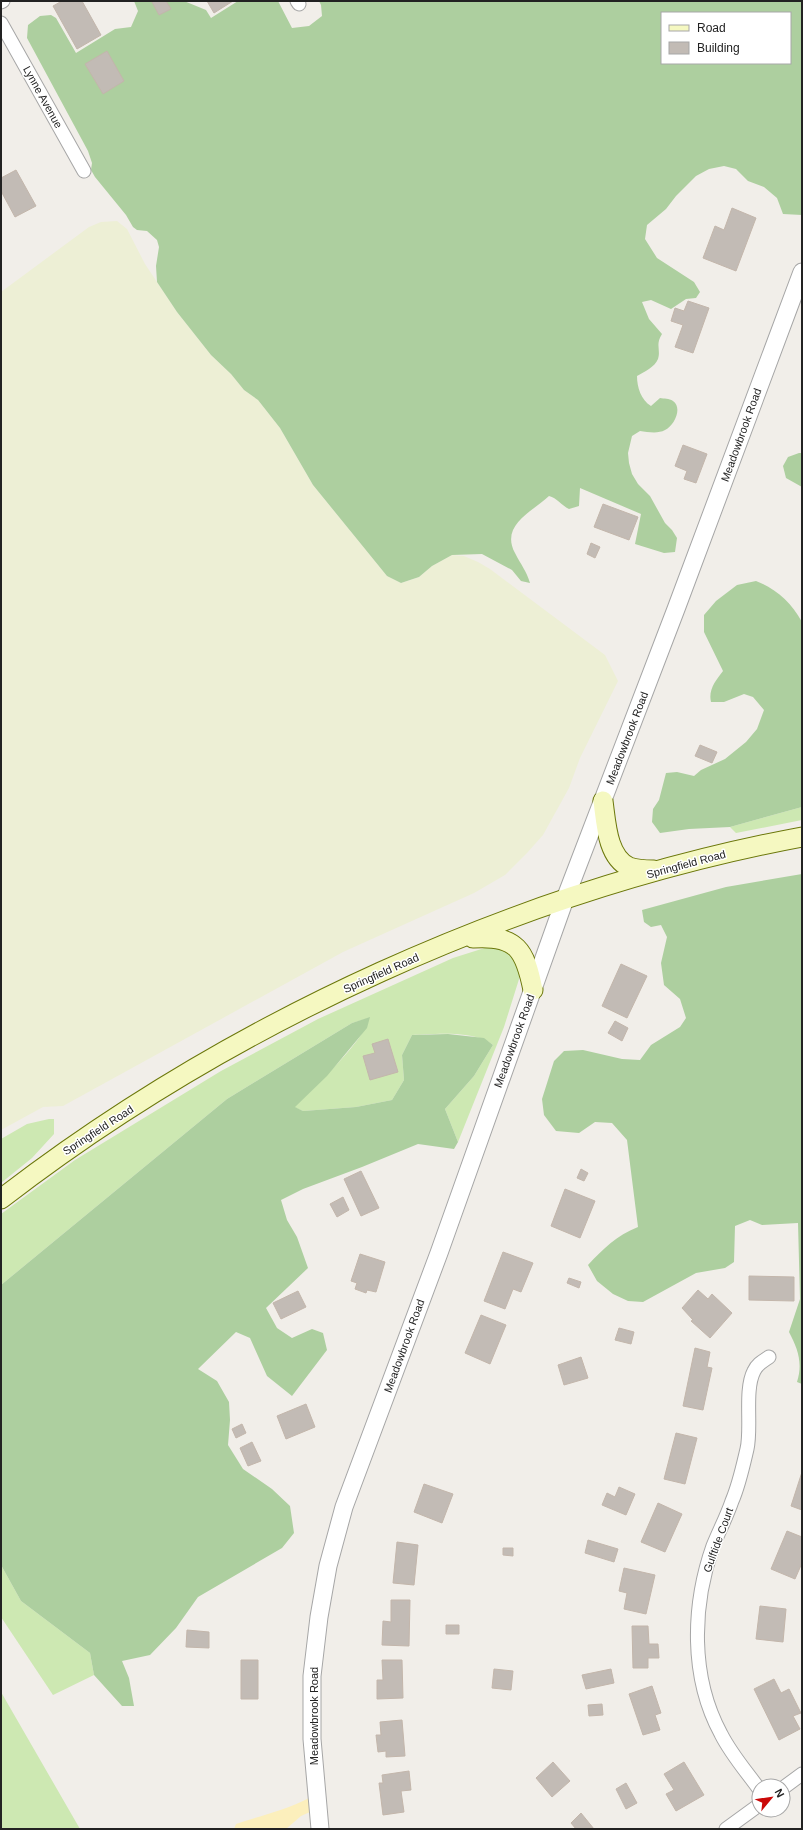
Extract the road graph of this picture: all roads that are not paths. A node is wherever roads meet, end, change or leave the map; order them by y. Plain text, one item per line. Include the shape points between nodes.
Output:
1 (1, 23) edge
2 (84, 171) dead end
3 (802, 272) edge
4 (603, 801) junction
5 (802, 837) edge
6 (663, 870) junction
7 (565, 899) junction
8 (459, 939) junction
9 (533, 990) junction
10 (1, 1199) edge
11 (769, 1357) dead end
12 (802, 1774) edge
13 (751, 1778) edge
14 (791, 1782) edge
15 (751, 1811) edge
16 (320, 1829) edge
17 (726, 1829) edge

1 - 2 street, Lynne Avenue
3 - 4 street, Meadowbrook Road
4 - 6 main road via 612,847 618,860 640,870
4 - 7 street, Meadowbrook Road
5 - 6 main road, Springfield Road
6 - 7 main road, Springfield Road
7 - 8 main road, Springfield Road
7 - 9 street, Meadowbrook Road
8 - 9 main road via 499,938 512,944 522,953 527,963
8 - 10 main road, Springfield Road via 342,990 240,1043 128,1110
9 - 16 street, Meadowbrook Road via 461,1186 439,1254 344,1507 328,1566 318,1617 312,1676 312,1739
11 - 13 street, Gulftide Court via 760,1362 753,1371 748,1447 733,1500 714,1546 703,1582 698,1616 697,1648 701,1680 721,1734
12 - 14 street
15 - 17 street

